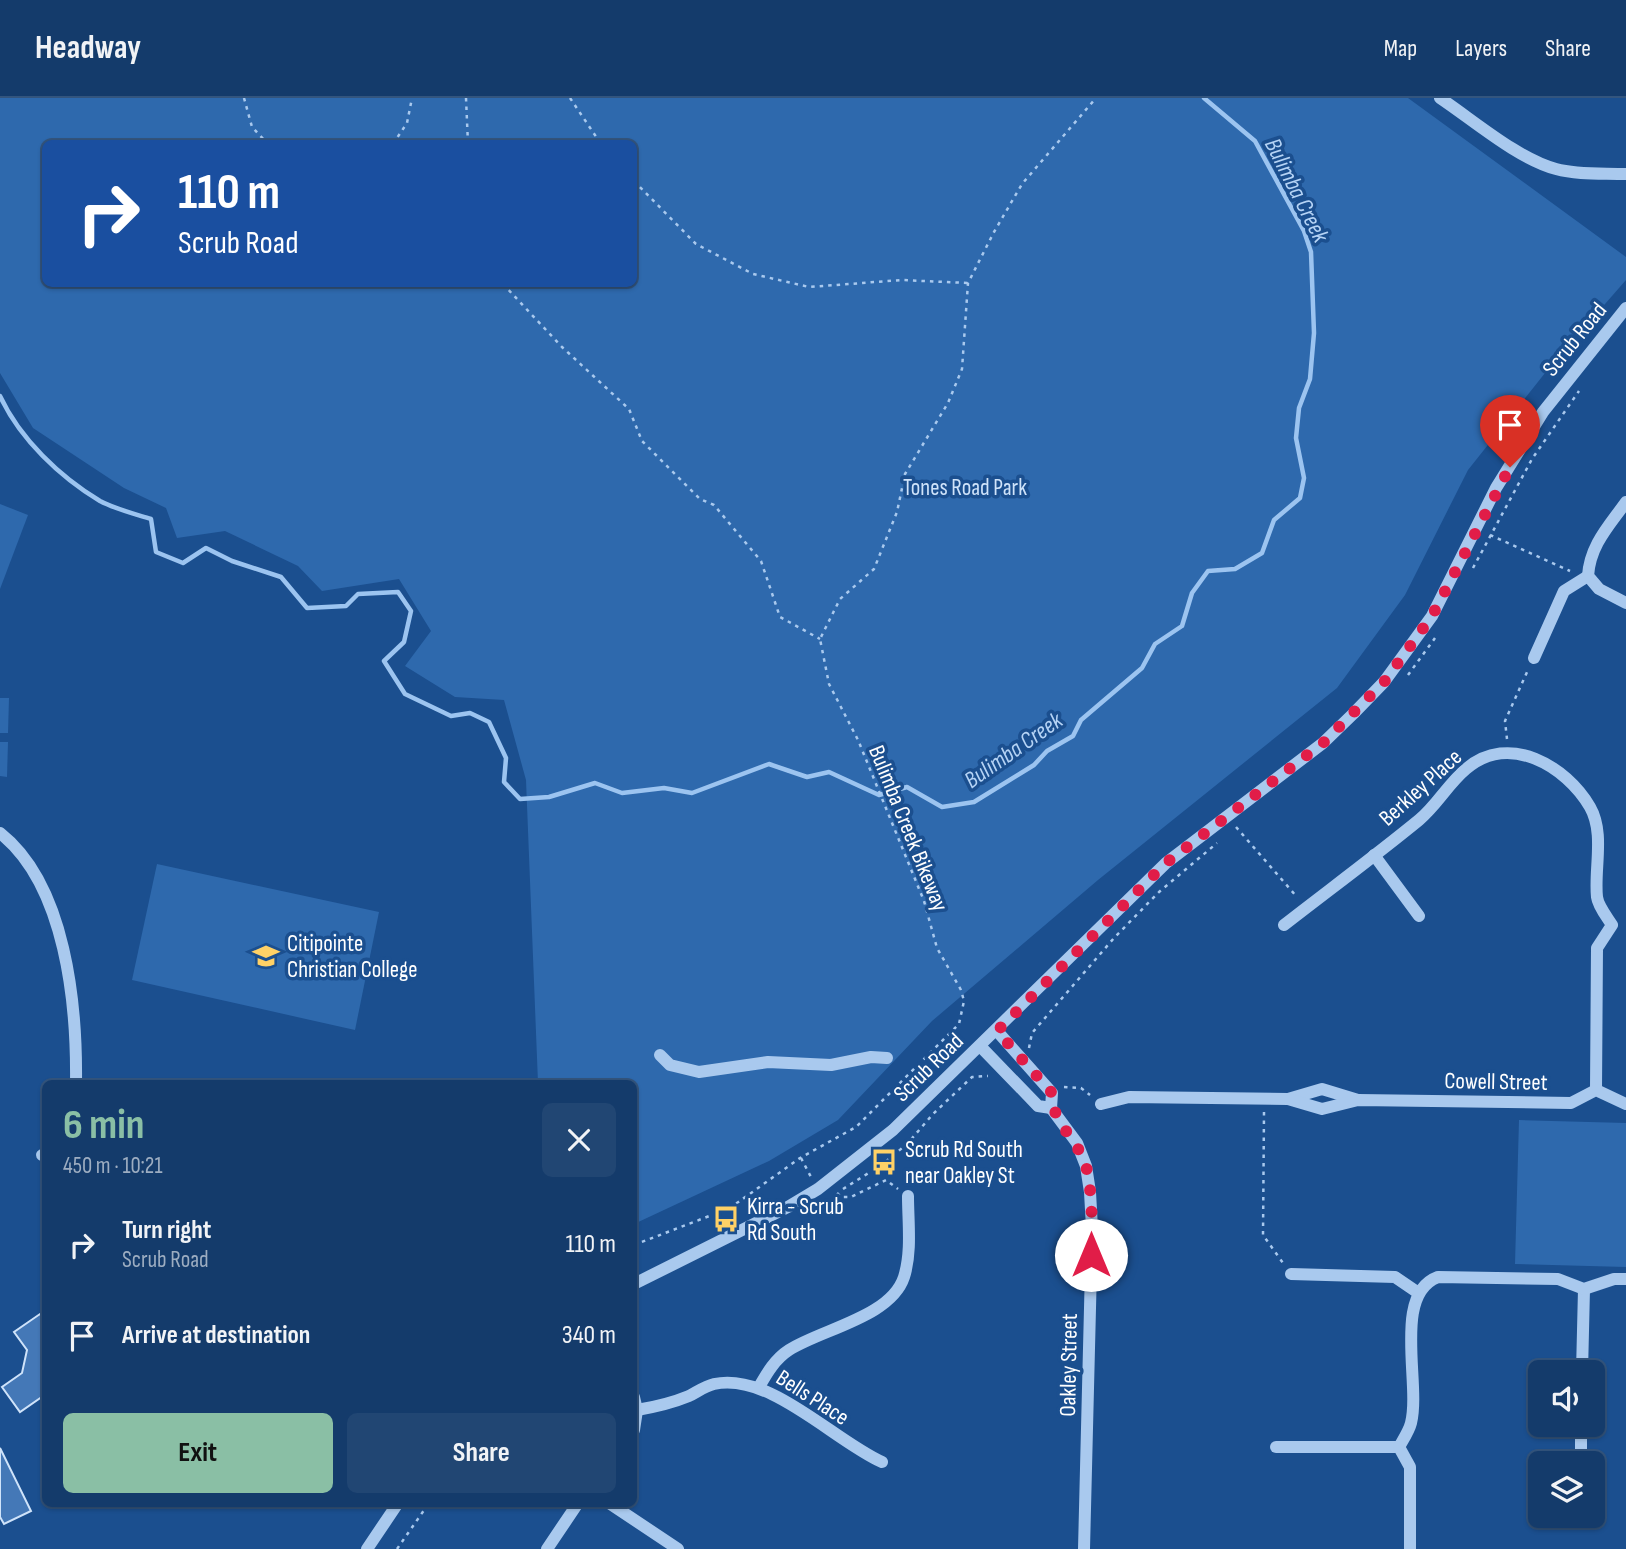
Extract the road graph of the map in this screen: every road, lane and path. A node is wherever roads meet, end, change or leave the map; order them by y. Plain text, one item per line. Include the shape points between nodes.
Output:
1 (244, 98) edge
2 (412, 98) edge
3 (466, 98) edge
4 (570, 98) edge
5 (1096, 98) edge
6 (1440, 98) edge
7 (264, 140) edge
8 (396, 140) edge
9 (468, 140) edge
10 (598, 140) edge
11 (1626, 174) edge
12 (637, 184) edge
13 (968, 283) junction
14 (506, 287) edge
15 (1626, 308) edge
16 (1626, 502) edge
17 (1490, 535) dead end
18 (1588, 576) junction
19 (1626, 603) edge
20 (820, 639) junction
21 (1534, 658) joint
22 (1508, 753) junction
23 (1237, 827) dead end
24 (0, 832) edge
25 (1374, 855) junction
26 (1307, 908) junction
27 (1419, 916) dead end
28 (1284, 925) dead end
29 (1612, 925) junction
30 (1626, 925) edge
31 (997, 1031) junction
32 (980, 1046) junction
33 (660, 1055) dead end
34 (887, 1058) dead end
35 (76, 1080) edge
36 (1597, 1090) junction
37 (1052, 1093) junction
38 (1264, 1099) junction
39 (1288, 1099) junction
40 (1358, 1100) junction
41 (1101, 1104) joint
42 (1626, 1104) edge
43 (1051, 1108) junction
44 (837, 1193) dead end
45 (908, 1196) joint
46 (637, 1244) edge
47 (1292, 1274) joint
48 (1626, 1279) edge
49 (637, 1282) edge
50 (1584, 1289) junction
51 (1417, 1293) junction
52 (1582, 1360) edge
53 (759, 1387) junction
54 (637, 1402) edge
55 (1276, 1447) dead end
56 (1399, 1447) junction
57 (882, 1462) dead end
58 (395, 1507) edge
59 (426, 1507) edge
60 (575, 1507) edge
61 (615, 1507) edge
62 (367, 1549) edge
63 (397, 1549) edge
64 (547, 1549) edge
65 (678, 1549) edge
66 (1084, 1549) edge
67 (1410, 1549) edge

1 - 7 path via 252,127
2 - 8 path via 407,123
3 - 9 path
4 - 10 path
5 - 13 path via 1023,184
6 - 11 street via 1534,161 1582,173
12 - 13 path via 696,244 753,274 809,288 902,280
13 - 20 path via 962,369 948,403 905,474 897,512 874,569 840,599
14 - 20 path via 629,409 642,441 700,499 714,505 746,542 761,561 780,617
15 - 31 street, Scrub Road via 1543,412 1496,488 1432,616 1384,682 1323,743 1166,863
16 - 18 street via 1596,542
17 - 18 path via 1557,568
18 - 19 street via 1599,589
18 - 21 street via 1564,591
20 - 46 path, Bulimba Creek Bikeway via 829,684 924,901 937,948 964,1000 959,1024 856,1127 800,1158 730,1208
21 - 22 path via 1505,721
22 - 25 street, Berkley Place via 1466,768 1422,818
22 - 29 street via 1525,754 1557,770 1574,784 1592,810 1598,836 1597,900
23 - 26 path
24 - 35 street via 23,858 46,896 60,935 74,1012
25 - 26 street, Berkley Place
25 - 27 street
26 - 28 street, Berkley Place
29 - 30 street
29 - 36 street via 1597,948
31 - 32 street, Scrub Road
31 - 37 street
32 - 43 street, Oakley Street via 1038,1106
32 - 49 street, Scrub Road via 893,1130 818,1189
33 - 34 street via 670,1065 699,1072 768,1062 831,1065
36 - 40 street, Cowell Street via 1571,1103
36 - 42 street
37 - 41 path via 1060,1087 1081,1088
37 - 43 street
38 - 39 street, Cowell Street
38 - 41 street, Cowell Street via 1129,1097
38 - 47 path via 1263,1235
39 - 40 street, Cowell Street via 1322,1109
39 - 40 street, Cowell Street via 1322,1089
43 - 66 street, Oakley Street via 1077,1143 1090,1192
44 - 45 path via 850,1197 886,1180
45 - 53 street via 907,1259 893,1296 877,1309 786,1351
47 - 51 street via 1395,1277
48 - 50 street
50 - 51 street via 1558,1279 1438,1277 1428,1280
50 - 52 street
51 - 56 street via 1411,1422
53 - 54 street, Bells Place via 713,1384 663,1406
53 - 57 street, Bells Place
55 - 56 street
56 - 67 street via 1410,1467
58 - 62 street
59 - 63 path
60 - 64 street
61 - 65 street

